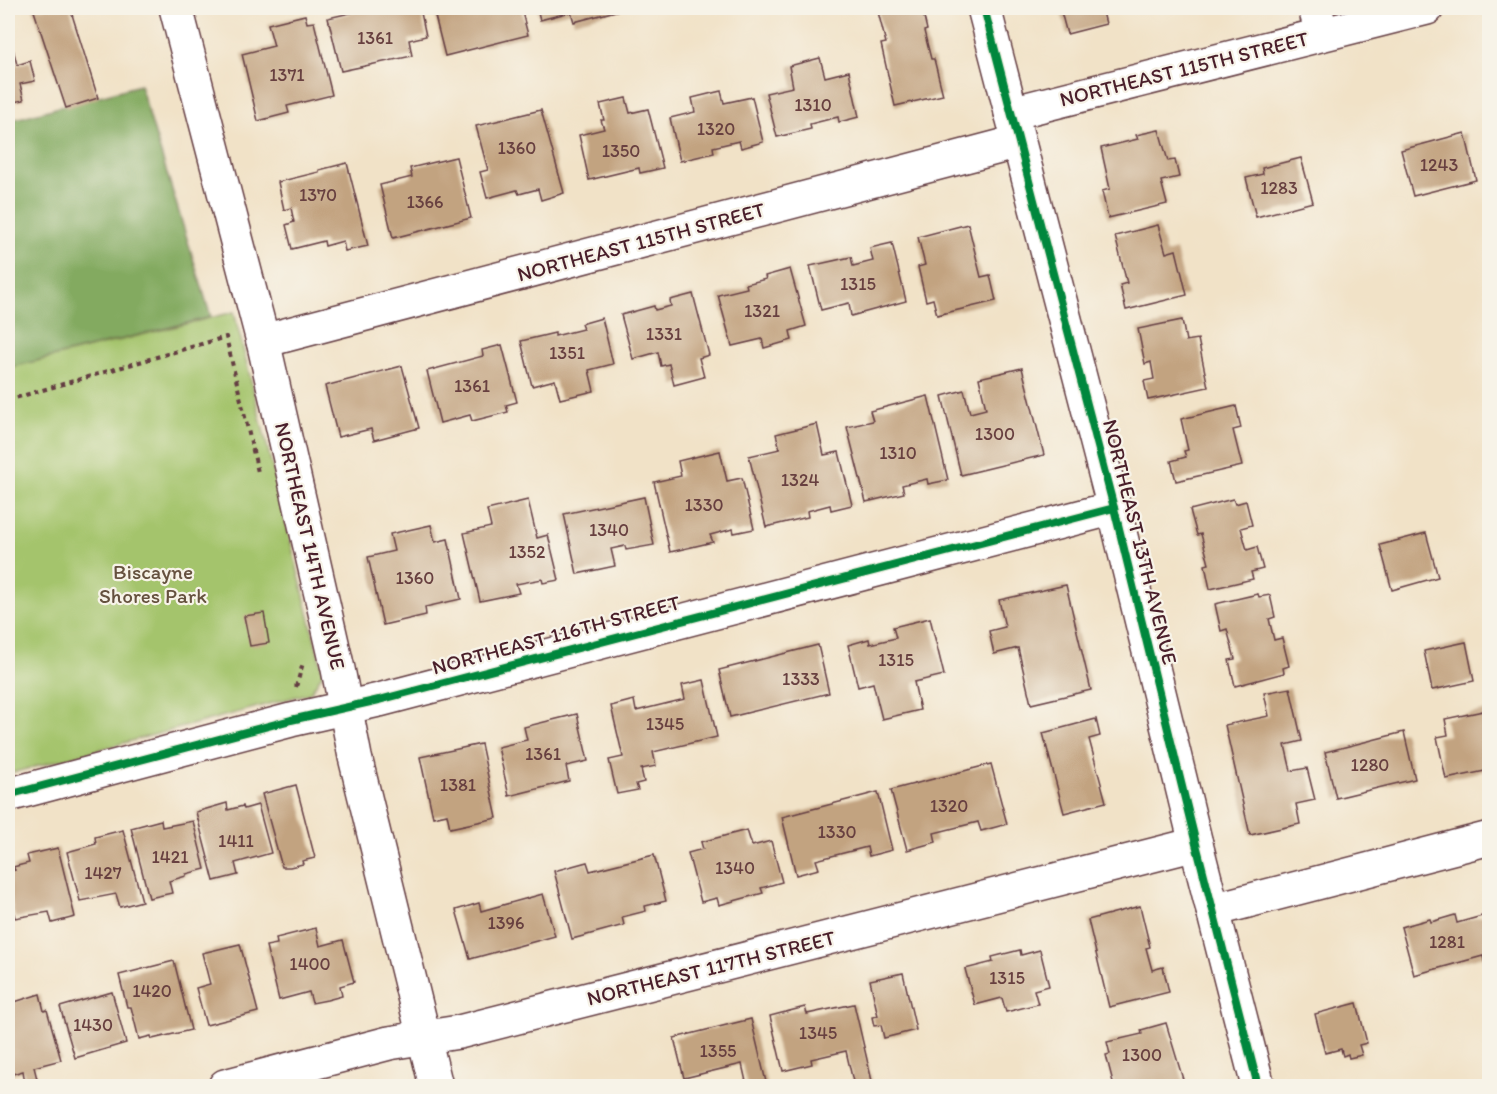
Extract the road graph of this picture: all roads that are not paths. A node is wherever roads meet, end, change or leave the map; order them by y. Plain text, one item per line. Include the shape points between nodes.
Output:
1 (176, 8) edge
2 (984, 8) edge
3 (1427, 8) edge
4 (1319, 21) edge
5 (1015, 127) junction
6 (263, 341) junction
7 (1114, 508) junction
8 (346, 708) junction
9 (8, 795) edge
10 (1490, 838) edge
11 (1196, 844) junction
12 (1213, 910) junction
13 (424, 1038) junction
14 (225, 1086) edge
15 (436, 1086) edge
16 (1258, 1086) edge

1 - 6 street, NORTHEAST 14TH AVENUE
2 - 5 street, NORTHEAST 13TH AVENUE
3 - 4 street, NORTHEAST 115TH STREET
4 - 5 street, NORTHEAST 115TH STREET
5 - 6 street, NORTHEAST 115TH STREET
5 - 7 street, NORTHEAST 13TH AVENUE
6 - 8 street, NORTHEAST 14TH AVENUE
7 - 8 street, NORTHEAST 116TH STREET
7 - 11 street, NORTHEAST 13TH AVENUE
8 - 9 street, NORTHEAST 116TH STREET
8 - 13 street, NORTHEAST 14TH AVENUE
10 - 12 street
11 - 12 street, NORTHEAST 13TH AVENUE
11 - 13 street, NORTHEAST 117TH STREET
12 - 16 street, NORTHEAST 13TH AVENUE
13 - 14 street, NORTHEAST 117TH STREET via 389,1043
13 - 15 street, NORTHEAST 14TH AVENUE

